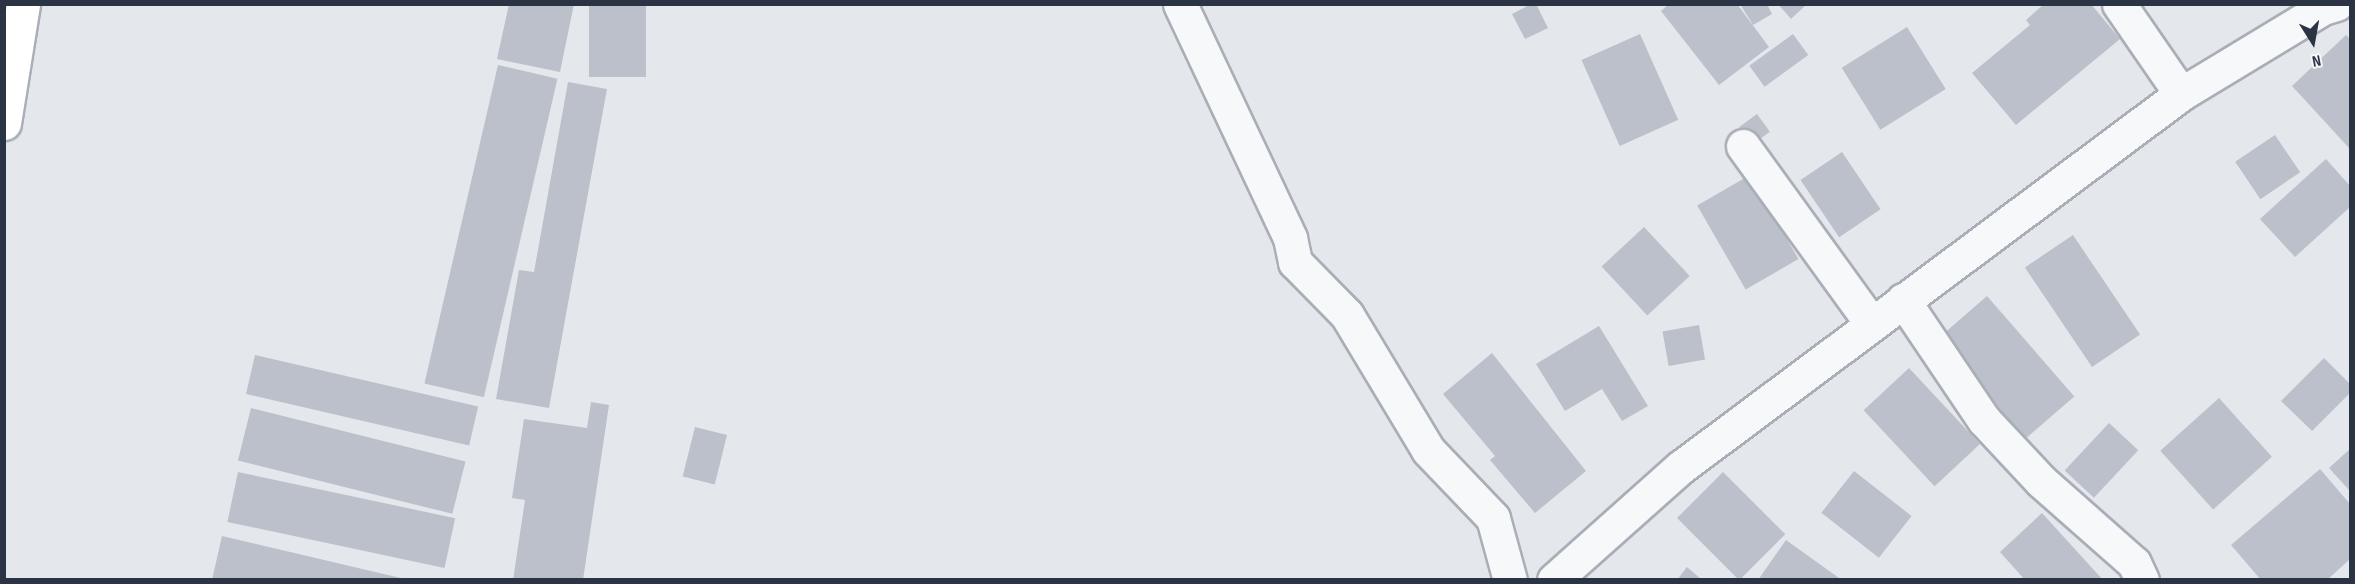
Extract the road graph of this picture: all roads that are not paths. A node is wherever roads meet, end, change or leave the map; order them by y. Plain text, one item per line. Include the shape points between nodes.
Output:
1 (23, 4) edge
2 (1180, 4) edge
3 (2119, 4) edge
4 (2336, 4) edge
5 (2181, 94) junction
6 (4, 123) edge
7 (1743, 146) dead end
8 (1903, 300) junction
9 (1872, 324) junction
10 (1510, 579) edge
11 (1554, 579) edge
12 (2142, 579) edge

1 - 6 main road
2 - 10 street via 1290,238 1295,262 1347,315 1428,450 1493,518
3 - 5 street
4 - 5 street
5 - 8 street
7 - 9 street
8 - 9 street
8 - 12 street via 1984,420 2041,481 2134,562
9 - 11 street via 1681,467

